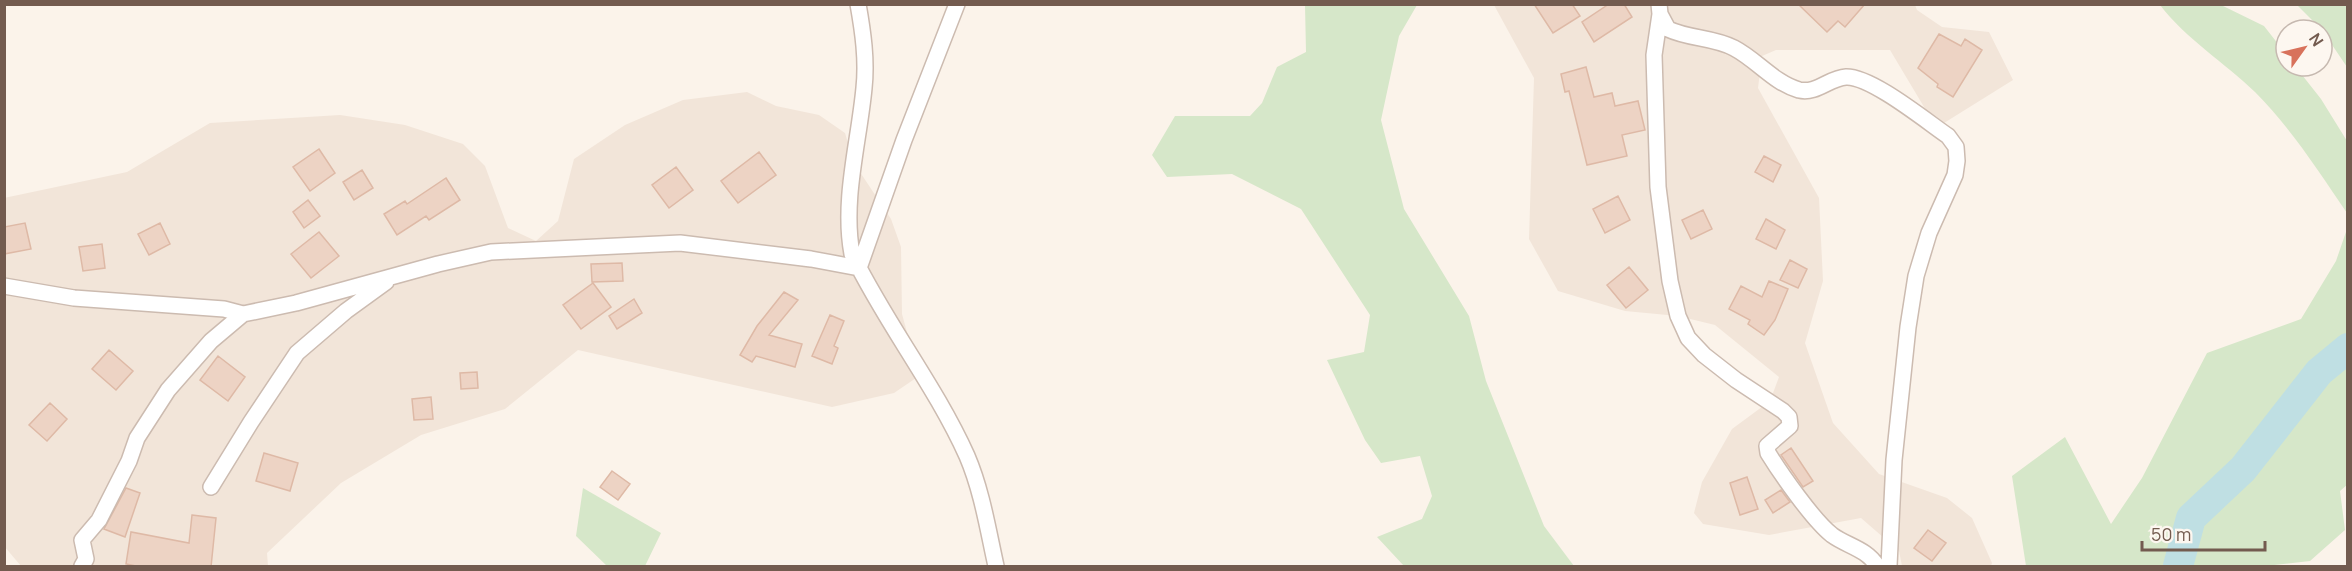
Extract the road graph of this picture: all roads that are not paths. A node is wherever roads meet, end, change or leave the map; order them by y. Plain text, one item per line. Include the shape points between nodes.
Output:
1 (858, 4) edge
2 (957, 4) edge
3 (1660, 9) edge
4 (859, 268) junction
5 (393, 277) junction
6 (4, 286) edge
7 (243, 314) junction
8 (211, 487) dead end
9 (82, 567) edge
10 (996, 567) edge
11 (1877, 567) edge
12 (1889, 567) edge

1 - 4 street via 865,50 864,86 848,225 852,254
2 - 4 street
3 - 11 street via 1654,55 1658,187 1678,316 1688,338 1704,356 1789,417 1790,426 1771,441 1768,453 1830,534 1863,551
3 - 12 street via 1668,29 1733,47 1796,89 1816,89 1846,77 1874,86 1948,136 1956,147 1954,175 1916,276 1894,460
4 - 5 street via 680,243 491,252
4 - 10 street via 927,381 968,459 982,500
5 - 7 street
5 - 8 street via 297,353
6 - 7 street via 53,296 224,309
7 - 9 street via 212,341 168,390 137,438 99,520 82,540 86,559

